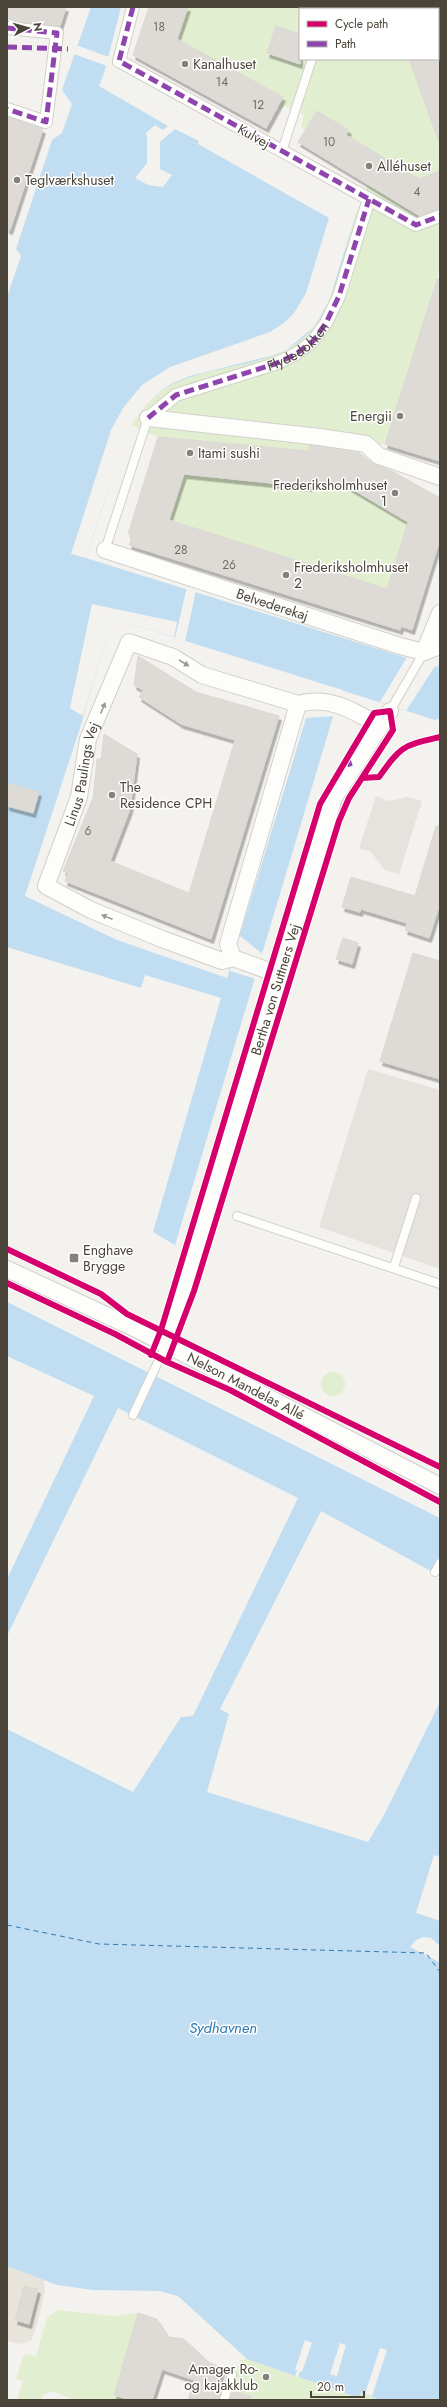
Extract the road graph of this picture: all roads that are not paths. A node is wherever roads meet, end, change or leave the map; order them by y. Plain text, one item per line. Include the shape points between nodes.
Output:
1 (132, 7) edge
2 (7, 28) edge
3 (312, 60) edge
4 (7, 109) edge
5 (282, 151) junction
6 (369, 199) junction
7 (440, 216) edge
8 (148, 418) junction
9 (440, 477) edge
10 (105, 550) joint
11 (440, 613) edge
12 (440, 646) edge
13 (424, 652) junction
14 (305, 702) junction
15 (390, 711) joint
16 (380, 726) junction
17 (233, 958) junction
18 (280, 974) junction
19 (416, 1198) dead end
20 (237, 1216) dead end
21 (394, 1267) junction
22 (7, 1269) edge
23 (440, 1284) edge
24 (166, 1345) junction
25 (133, 1415) dead end
26 (440, 1486) edge
27 (440, 1563) edge
28 (435, 1572) dead end
29 (232, 2375) dead end
30 (224, 2400) edge

1 - 5 street, Kulvej via 119,61
2 - 4 street via 58,33 46,122
3 - 5 lane
5 - 6 street, Kulvej
6 - 7 street, Kulvej via 416,225
6 - 8 street, Flydedokken via 339,296 326,323 313,340 296,354 275,364 176,395
8 - 9 street via 366,444 379,456
8 - 10 lane
10 - 13 street, Belvederekaj
11 - 13 street
12 - 13 street
13 - 15 lane, Bertha von Suttners Vej
14 - 16 street, Linus Paulings Vej via 339,704
14 - 17 street via 228,944
17 -> 14 street, Linus Paulings Vej via 222,961 143,931 92,910 46,886 79,797 88,739 129,642 173,657 202,675
15 - 16 street, Bertha von Suttners Vej
16 - 18 street, Bertha von Suttners Vej via 334,798
17 - 18 street, Linus Paulings Vej
18 - 24 street, Bertha von Suttners Vej
19 - 21 lane
20 - 21 lane
21 - 23 lane
22 - 24 street, Nelson Mandelas Allé
24 - 25 lane
24 - 26 street, Nelson Mandelas Allé
27 - 28 lane
29 - 30 lane

